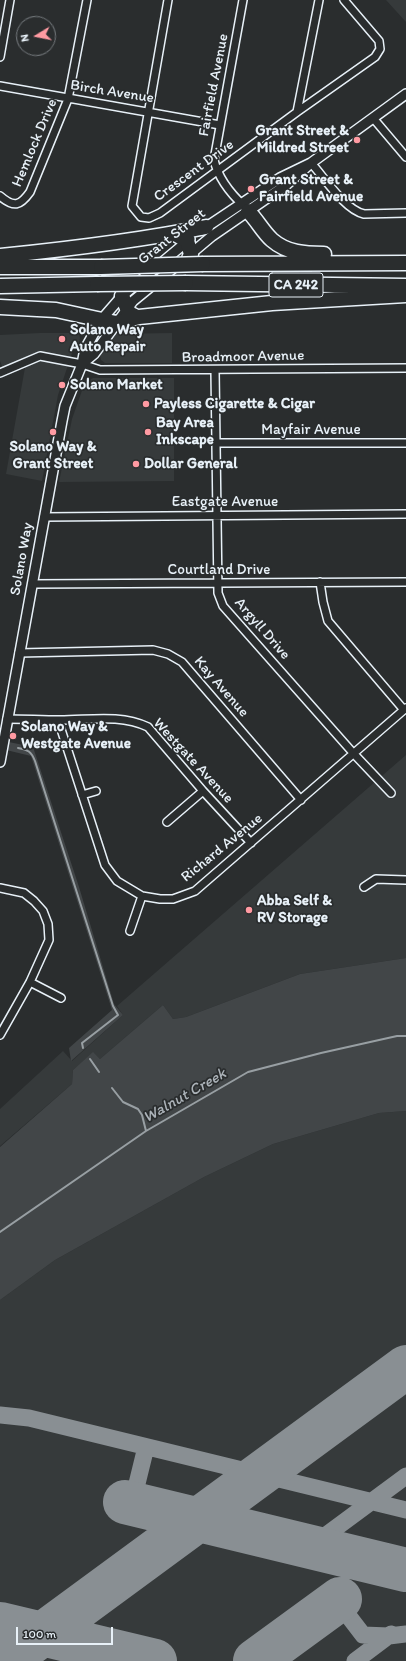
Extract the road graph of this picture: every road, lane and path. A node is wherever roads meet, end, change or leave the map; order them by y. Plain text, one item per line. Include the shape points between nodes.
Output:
1 (10, 0) edge
2 (87, 0) edge
3 (168, 0) edge
4 (244, 0) edge
5 (319, 0) edge
6 (344, 0) edge
7 (0, 57) edge
8 (0, 86) edge
9 (406, 94) edge
10 (68, 99) junction
11 (148, 111) junction
12 (297, 112) junction
13 (373, 118) junction
14 (220, 125) junction
15 (406, 157) edge
16 (311, 163) junction
17 (216, 171) junction
18 (0, 196) edge
19 (244, 207) junction
20 (406, 213) edge
21 (206, 227) joint
22 (184, 243) junction
23 (406, 254) edge
24 (0, 256) edge
25 (406, 263) edge
26 (0, 267) edge
27 (0, 286) edge
28 (406, 286) edge
29 (406, 295) edge
30 (0, 307) edge
31 (128, 307) junction
32 (102, 319) junction
33 (116, 323) junction
34 (82, 364) junction
35 (406, 368) edge
36 (215, 370) junction
37 (0, 373) edge
38 (217, 443) junction
39 (406, 443) edge
40 (406, 514) edge
41 (218, 515) junction
42 (44, 517) junction
43 (320, 582) junction
44 (406, 582) edge
45 (216, 583) junction
46 (32, 584) junction
47 (19, 653) junction
48 (405, 709) edge
49 (7, 719) junction
50 (58, 720) junction
51 (2, 736) edge
52 (354, 754) junction
53 (0, 762) edge
54 (96, 791) dead end
55 (203, 792) junction
56 (391, 793) dead end
57 (82, 795) junction
58 (301, 800) junction
59 (166, 822) dead end
60 (251, 843) junction
61 (406, 880) edge
62 (364, 887) dead end
63 (0, 888) edge
64 (142, 896) junction
65 (130, 931) dead end
66 (30, 982) junction
67 (61, 998) dead end
68 (0, 1035) edge

1 - 7 street
2 - 10 street, Hemlock Drive
3 - 11 street
4 - 14 street, Fairfield Avenue
5 - 12 street
6 - 12 street, Crescent Drive via 379,41 380,49 375,57
8 - 10 street, Birch Avenue
9 - 13 street, Grant Street
10 - 11 street, Birch Avenue
10 - 18 street, Hemlock Drive via 24,202 16,205 8,203
11 - 14 street, Birch Avenue
11 - 17 street, Crescent Drive via 132,206 141,217 155,217
12 - 17 street, Crescent Drive
13 - 15 street
13 - 16 street, Grant Street
14 - 17 street, Fairfield Avenue via 214,160
16 - 19 street, Grant Street via 286,185
16 - 20 street via 343,200 358,213
17 - 19 street
19 - 21 street, Grant Street
19 - 22 street, Grant Street via 212,236
19 - 23 highway via 273,241 293,252
21 - 22 highway
22 - 24 highway
22 - 31 street, Grant Street
22 - 31 street, Grant Street
25 - 26 highway, CA 242, bridge
27 - 28 highway, CA 242, bridge via 186,283
29 - 31 highway via 272,303
30 - 32 highway via 56,310
31 - 32 street, Grant Street
31 - 33 highway
32 - 33 highway
32 - 34 street, Grant Street via 85,349
33 - 34 street via 94,354
34 - 36 street, Broadmoor Avenue via 100,370
34 - 37 street via 40,356
34 - 42 street, Solano Way via 65,406
35 - 36 street, Broadmoor Avenue
36 - 38 street, Argyll Drive
38 - 39 street, Mayfair Avenue
38 - 41 street, Argyll Drive
40 - 41 street, Eastgate Avenue
41 - 42 street, Eastgate Avenue
41 - 45 street, Argyll Drive
42 - 46 street, Solano Way
43 - 44 street, Courtland Drive
43 - 45 street, Courtland Drive
43 - 48 street via 328,621
45 - 46 street, Courtland Drive
45 - 52 street, Argyll Drive via 223,606
46 - 47 street, Solano Way
47 - 49 street, Solano Way
47 - 58 street, Kay Avenue via 153,650 168,654 182,662
48 - 52 street, Richard Avenue
49 - 50 street, Westgate Avenue
49 - 51 street, Solano Way
50 - 55 street, Westgate Avenue via 136,721 148,727
50 - 57 street, Richard Avenue
51 - 53 street, Solano Way
52 - 56 street, Argyll Drive
52 - 58 street, Richard Avenue
54 - 57 street
55 - 59 street
55 - 60 street, Westgate Avenue
57 - 64 street, Richard Avenue via 105,865 117,881
58 - 60 street, Richard Avenue
60 - 64 street, Richard Avenue via 195,891 172,899 160,900
61 - 62 street via 376,879
63 - 66 street via 24,893 34,900 43,910 48,924 49,940
64 - 65 street
66 - 67 street
66 - 68 street

